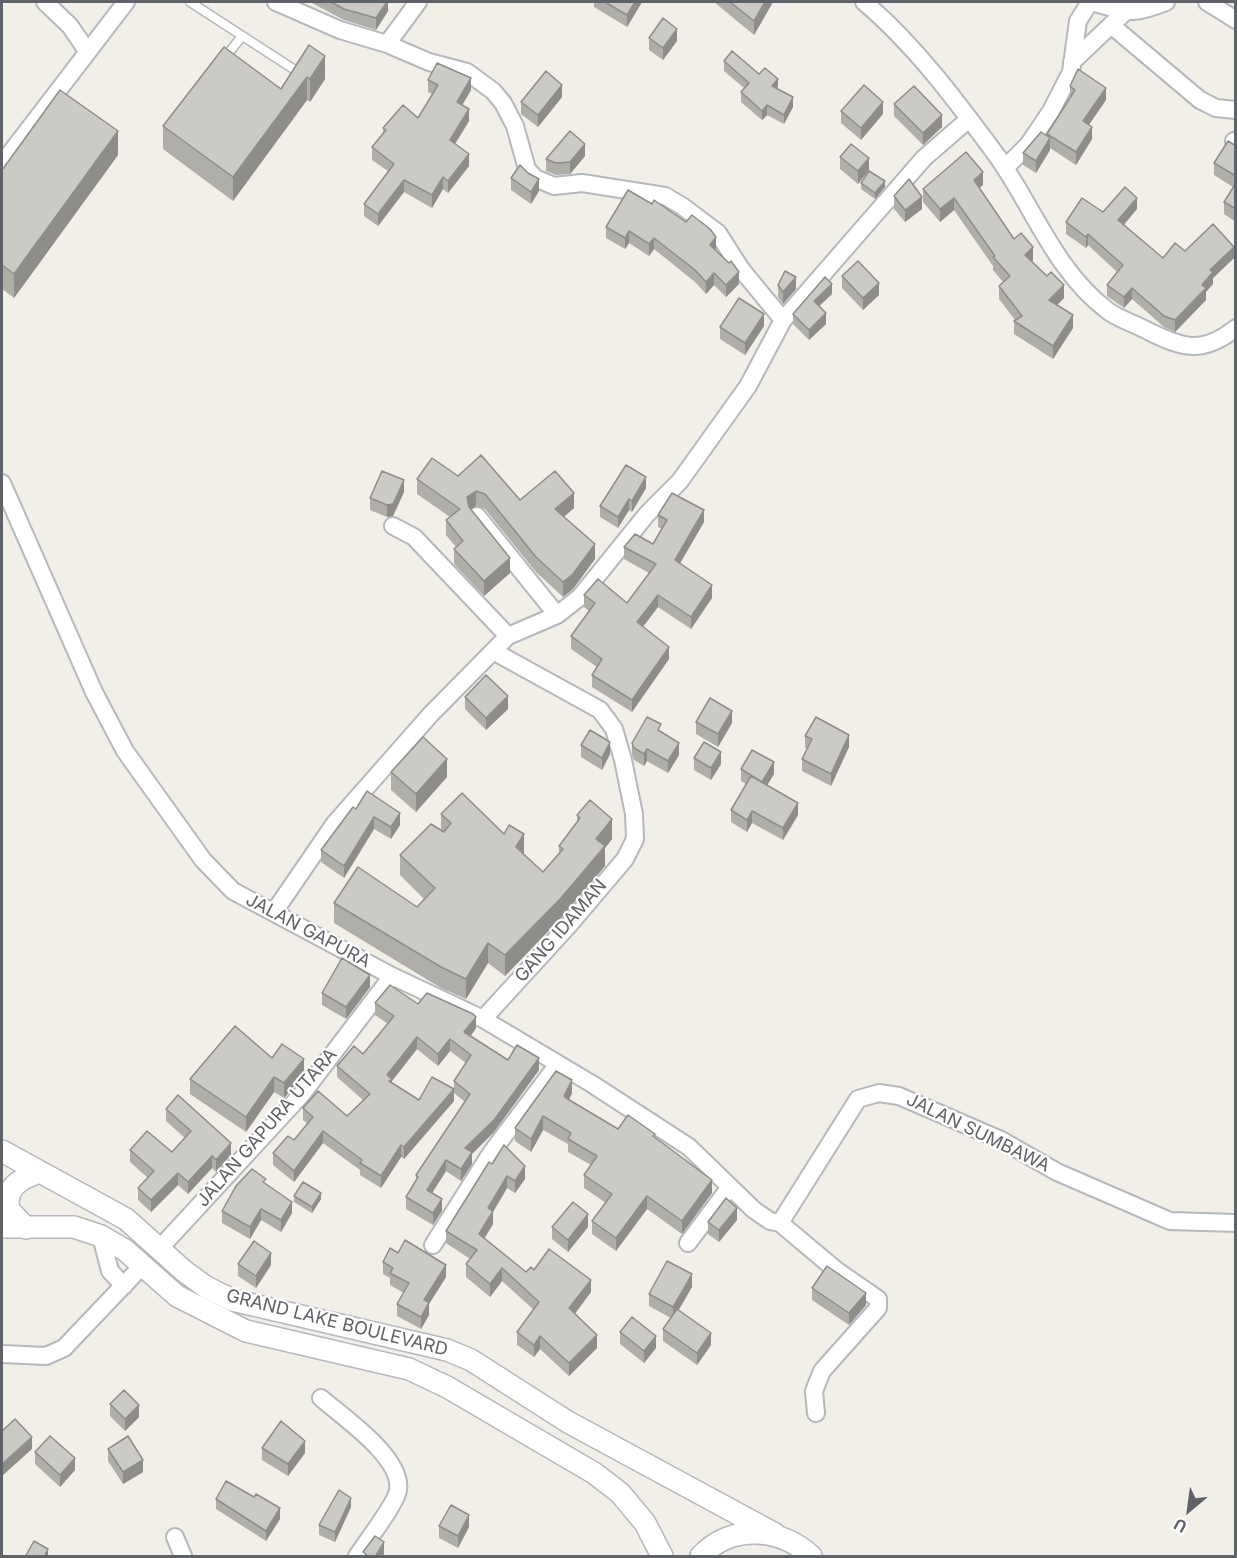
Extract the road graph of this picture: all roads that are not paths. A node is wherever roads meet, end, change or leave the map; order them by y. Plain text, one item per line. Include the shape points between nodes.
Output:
1 (45, 2) edge
2 (126, 2) edge
3 (190, 2) edge
4 (276, 2) edge
5 (864, 2) edge
6 (1090, 2) edge
7 (1166, 2) edge
8 (1207, 2) edge
9 (409, 5) edge
10 (1124, 13) junction
11 (1236, 20) edge
12 (1111, 25) junction
13 (242, 36) junction
14 (387, 44) junction
15 (87, 51) junction
16 (1072, 62) junction
17 (216, 71) edge
18 (298, 72) edge
19 (1236, 110) edge
20 (969, 119) junction
21 (3, 161) edge
22 (1005, 168) junction
23 (783, 320) junction
24 (1236, 328) edge
25 (2, 483) edge
26 (477, 516) edge
27 (393, 526) dead end
28 (557, 615) junction
29 (507, 636) junction
30 (493, 651) junction
31 (274, 912) junction
32 (392, 976) junction
33 (483, 1019) junction
34 (558, 1064) junction
35 (2, 1151) edge
36 (40, 1172) junction
37 (730, 1187) junction
38 (780, 1223) junction
39 (1236, 1223) edge
40 (2, 1227) edge
41 (26, 1228) junction
42 (101, 1236) junction
43 (688, 1243) dead end
44 (434, 1245) dead end
45 (160, 1248) junction
46 (142, 1266) junction
47 (124, 1286) junction
48 (2, 1354) edge
49 (321, 1398) dead end
50 (816, 1413) dead end
51 (775, 1534) junction
52 (175, 1537) dead end
53 (183, 1557) edge
54 (357, 1557) edge
55 (662, 1557) edge
56 (701, 1557) edge
57 (811, 1557) edge

1 - 15 street via 70,26
2 - 15 street
3 - 13 lane
4 - 14 street via 340,30
5 - 20 street via 894,27
6 - 10 street
6 - 16 street via 1078,21
7 - 10 street via 1141,12
8 - 11 street
9 - 14 street
10 - 12 street
12 - 16 street
12 - 19 street via 1200,100 1216,108
13 - 17 lane
13 - 18 lane
14 - 23 street via 429,62 468,72 492,91 515,126 527,169 535,178 554,186 582,183 665,196 682,206 718,233 741,270
15 - 21 street
16 - 22 street via 1071,72 1051,111 1028,145
20 - 22 street
20 - 23 street via 924,158
22 - 24 street via 1047,242 1082,288 1109,312 1167,341 1198,347 1212,344
23 - 28 street via 748,386 680,482 647,514 580,597
25 - 31 street, JALAN GAPURA via 94,692 125,751 203,860 233,891
26 - 28 street
27 - 29 street via 414,537
28 - 29 street
29 - 30 street
30 - 31 street via 377,772 335,823
30 - 33 street, GANG IDAMAN via 600,710 614,729 623,760 635,839 626,859
31 - 32 street, JALAN GAPURA
32 - 33 street, JALAN GAPURA
32 - 45 street, JALAN GAPURA UTARA via 302,1094
33 - 34 street, JALAN GAPURA
34 - 37 street, JALAN GAPURA via 689,1147
34 - 44 street via 491,1153
35 - 36 street, GRAND LAKE BOULEVARD
36 - 41 street via 15,1183 9,1194 9,1210
36 - 45 street, GRAND LAKE BOULEVARD via 126,1220
37 - 38 street, JALAN GAPURA via 754,1210
37 - 43 street
38 - 39 street, JALAN SUMBAWA via 858,1099 879,1093 899,1096 1001,1140 1058,1172 1170,1221
38 - 50 street, JALAN GAPURA via 878,1299 878,1308 822,1371 814,1391
40 - 41 street, GRAND LAKE BOULEVARD
41 - 42 street, GRAND LAKE BOULEVARD via 74,1227
42 - 46 street, GRAND LAKE BOULEVARD
42 - 47 street via 110,1271
45 - 51 street, GRAND LAKE BOULEVARD via 206,1287 232,1300 447,1350 471,1360 568,1422
46 - 47 street
46 - 55 street, GRAND LAKE BOULEVARD via 177,1296 246,1331 410,1369 447,1387 594,1473 620,1493 645,1523
47 - 48 street via 64,1348 45,1356
49 - 54 street via 380,1449 398,1474 398,1492
51 - 56 street via 749,1532 724,1539
51 - 57 street, GRAND LAKE BOULEVARD via 799,1545
52 - 53 street

